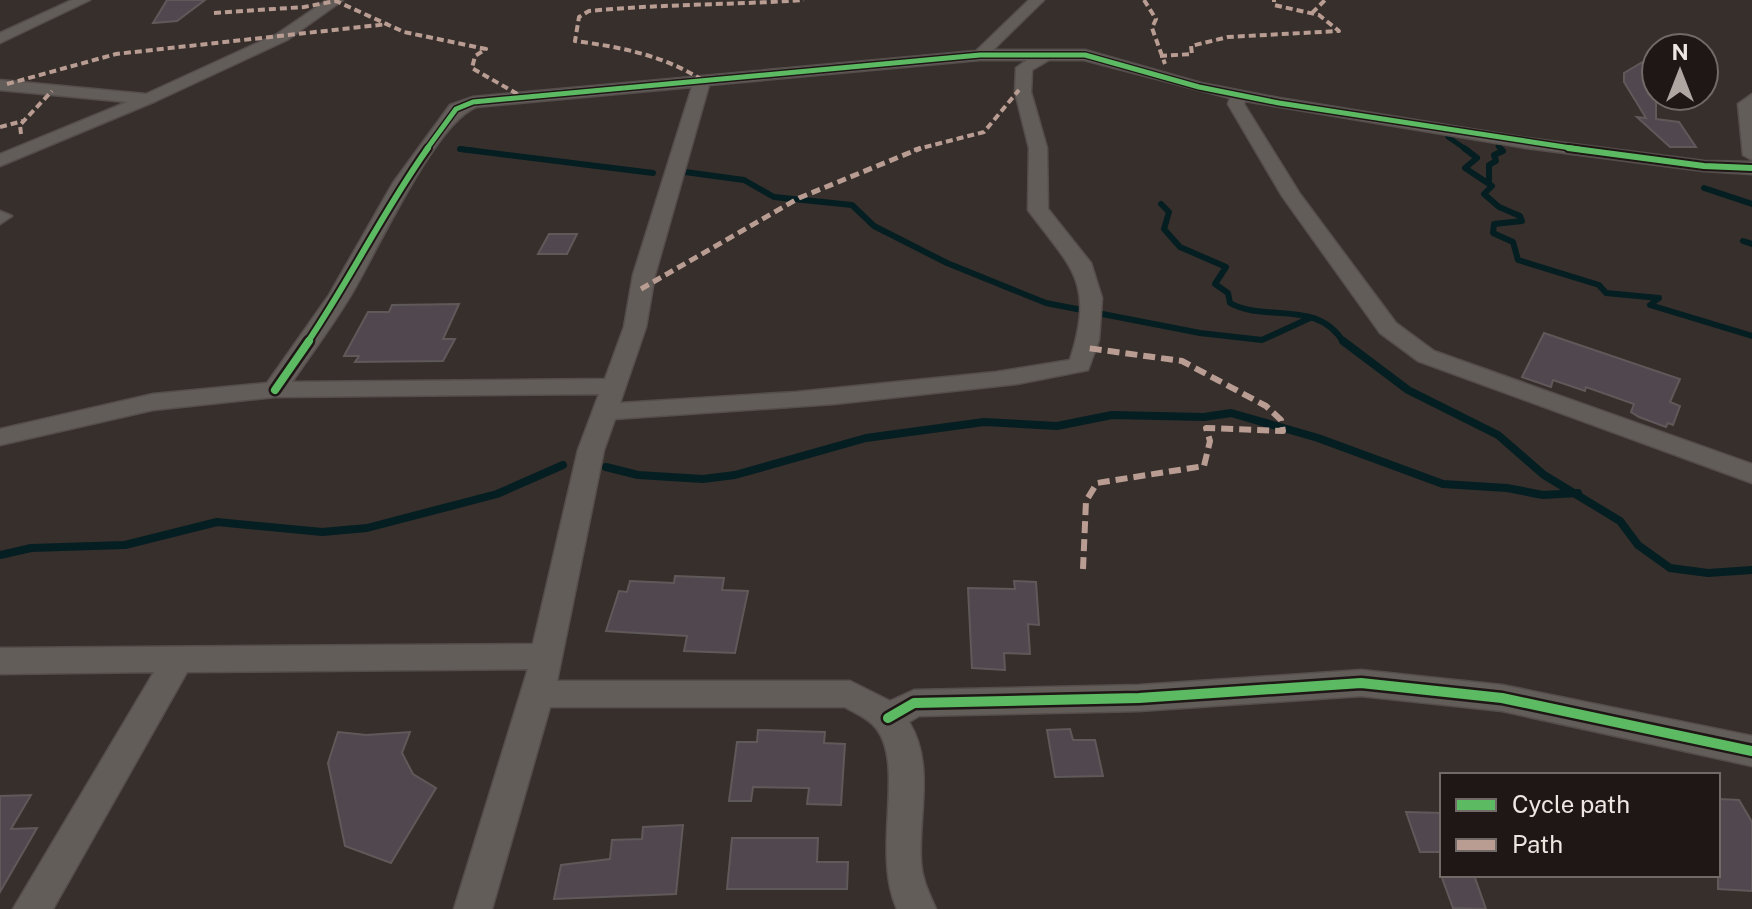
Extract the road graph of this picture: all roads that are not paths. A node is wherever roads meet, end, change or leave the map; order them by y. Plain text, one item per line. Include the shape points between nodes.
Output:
1 (83, 0) edge
2 (337, 0) edge
3 (1037, 0) edge
4 (0, 39) edge
5 (980, 55) junction
6 (1046, 55) junction
7 (702, 80) junction
8 (0, 85) edge
9 (1239, 96) junction
10 (150, 98) junction
11 (1752, 99) edge
12 (1752, 155) edge
13 (0, 161) edge
14 (1752, 168) edge
15 (275, 390) junction
16 (608, 398) junction
17 (0, 437) edge
18 (1752, 474) edge
19 (547, 656) junction
20 (178, 660) junction
21 (0, 661) edge
22 (538, 694) junction
23 (888, 718) junction
24 (1752, 751) edge
25 (916, 908) edge
26 (32, 909) edge
27 (473, 909) edge

1 - 4 street
2 - 10 street via 282,37
3 - 5 street
5 - 6 street
5 - 7 street
6 - 9 street via 1085,55
6 - 16 street via 1024,68 1019,90 1034,128 1040,164 1038,210 1072,245 1090,279 1091,337 1080,365 1034,377 667,410
7 - 15 street via 490,99 456,109 400,187 340,295
7 - 16 street via 644,275 635,327
8 - 10 street
9 - 14 street via 1526,143
9 - 18 street via 1242,120 1292,196 1388,328 1404,341 1426,356
10 - 13 street
11 - 12 street via 1746,104
15 - 16 street
15 - 17 street via 153,402
16 - 19 street via 591,450
19 - 20 street
19 - 22 street
20 - 21 street
20 - 26 street
22 - 23 street via 850,694
22 - 27 street
23 - 24 street via 914,703 1139,698 1361,683 1502,698
23 - 25 street via 904,746 905,875

